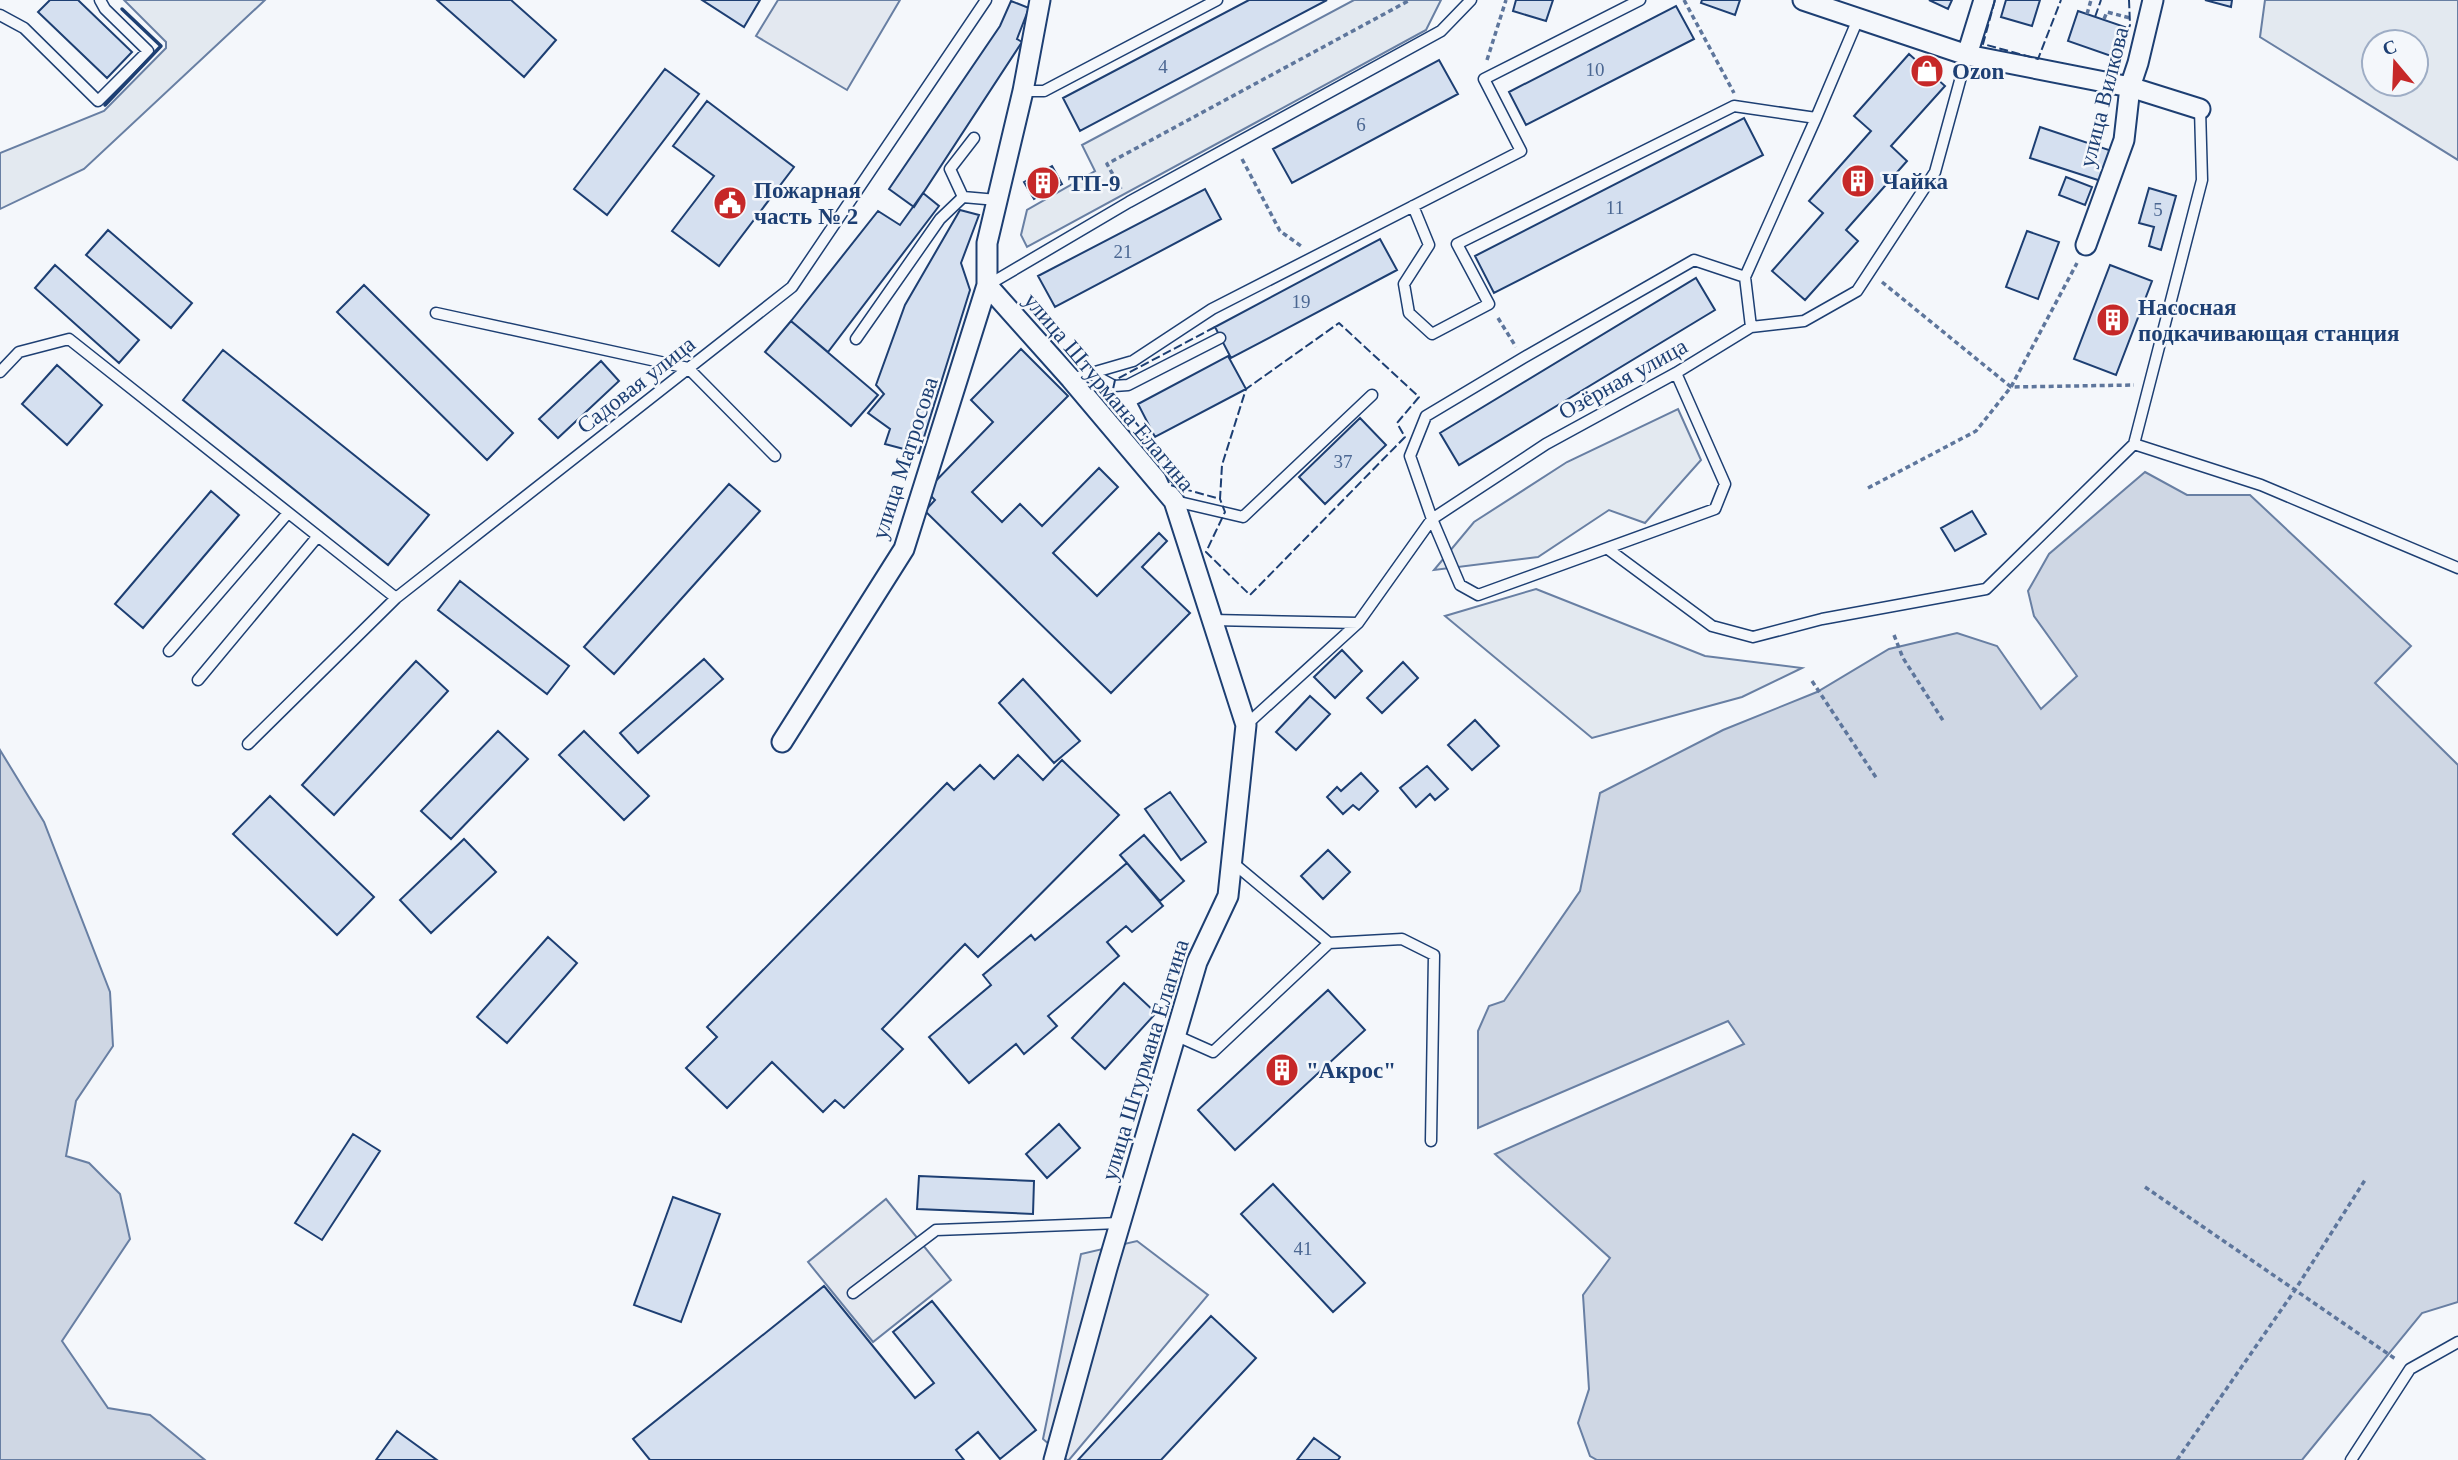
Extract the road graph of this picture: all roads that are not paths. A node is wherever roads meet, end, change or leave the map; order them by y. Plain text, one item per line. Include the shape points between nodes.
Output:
1 (100, 0) edge
2 (986, 0) edge
3 (1040, 0) edge
4 (1217, 0) edge
5 (1471, 0) edge
6 (1640, 0) edge
7 (1803, 0) edge
8 (1984, 0) edge
9 (2153, 0) edge
10 (0, 15) edge
11 (1858, 19) junction
12 (1967, 55) junction
13 (2130, 87) junction
14 (1023, 91) junction
15 (2200, 109) joint
16 (1816, 118) junction
17 (974, 138) dead end
18 (963, 197) junction
19 (997, 200) junction
20 (1413, 206) junction
21 (2086, 245) road end
22 (1745, 277) junction
23 (987, 285) junction
24 (436, 313) dead end
25 (1751, 327) junction
26 (1220, 338) dead end
27 (856, 339) dead end
28 (688, 368) junction
29 (0, 372) edge
30 (1090, 373) junction
31 (1676, 373) junction
32 (1071, 379) junction
33 (1372, 395) dead end
34 (2134, 444) junction
35 (775, 456) dead end
36 (1174, 501) junction
37 (288, 513) junction
38 (1432, 519) junction
39 (318, 536) junction
40 (1608, 550) junction
41 (2458, 568) edge
42 (396, 598) junction
43 (1212, 620) junction
44 (1358, 623) junction
45 (169, 652) dead end
46 (198, 680) dead end
47 (1246, 725) junction
48 (782, 743) dead end
49 (248, 744) dead end
50 (1232, 862) junction
51 (1329, 943) junction
52 (1177, 1036) junction
53 (1432, 1141) dead end
54 (1121, 1223) junction
55 (853, 1293) dead end
56 (2458, 1342) edge
57 (1054, 1460) edge
58 (2351, 1460) edge

1 - 10 lane via 148,51 98,101 24,28
2 - 28 lane, Садовая улица via 792,287
3 - 14 street
4 - 14 lane via 1044,91
5 - 23 lane via 1441,31
6 - 20 lane via 1484,79 1521,151
7 - 11 street
8 - 12 street
9 - 13 street, улица Вилкова
11 - 12 street
11 - 16 lane
12 - 13 street
12 - 25 lane, Озёрная улица via 1935,172 1857,291 1804,321
13 - 15 street
13 - 21 street, улица Вилкова via 2124,140
14 - 19 street
15 - 34 lane via 2202,180
16 - 20 lane via 1734,106 1457,244 1489,304 1432,334 1409,313 1404,284 1429,246
16 - 22 lane
17 - 18 lane via 950,169
18 - 19 lane
18 - 27 lane via 940,219
19 - 23 street via 986,243
20 - 30 lane via 1212,309 1133,361
22 - 25 lane
22 - 38 lane via 1694,260 1426,416 1410,456
23 - 32 street, улица Штурмана Елагина
23 - 48 street, улица Матросова via 904,549
24 - 28 lane
25 - 31 lane, Озёрная улица
26 - 30 lane via 1128,385 1114,386
28 - 35 lane
28 - 42 lane, Садовая улица
29 - 37 lane via 19,352 69,339
30 - 32 lane
31 - 38 lane, Озёрная улица via 1546,444
31 - 40 lane via 1726,484 1715,509
32 - 36 street, улица Штурмана Елагина
33 - 36 lane via 1243,517
34 - 40 lane via 1986,590 1822,619 1753,637 1712,626
34 - 41 lane via 2261,485
36 - 43 street, улица Штурмана Елагина
37 - 39 lane
37 - 45 lane
38 - 40 lane via 1460,585 1478,595
38 - 44 lane, Озёрная улица
39 - 42 lane
39 - 46 lane
42 - 49 lane, Садовая улица
43 - 44 lane
43 - 47 street, улица Штурмана Елагина
44 - 47 lane, Озёрная улица
47 - 50 street, улица Штурмана Елагина
50 - 51 lane
50 - 52 street, улица Штурмана Елагина via 1228,896 1197,962
51 - 52 lane via 1213,1052
51 - 53 lane via 1402,939 1434,955
52 - 54 street, улица Штурмана Елагина
54 - 55 lane via 936,1230
54 - 57 street, улица Штурмана Елагина
56 - 58 lane via 2410,1369

